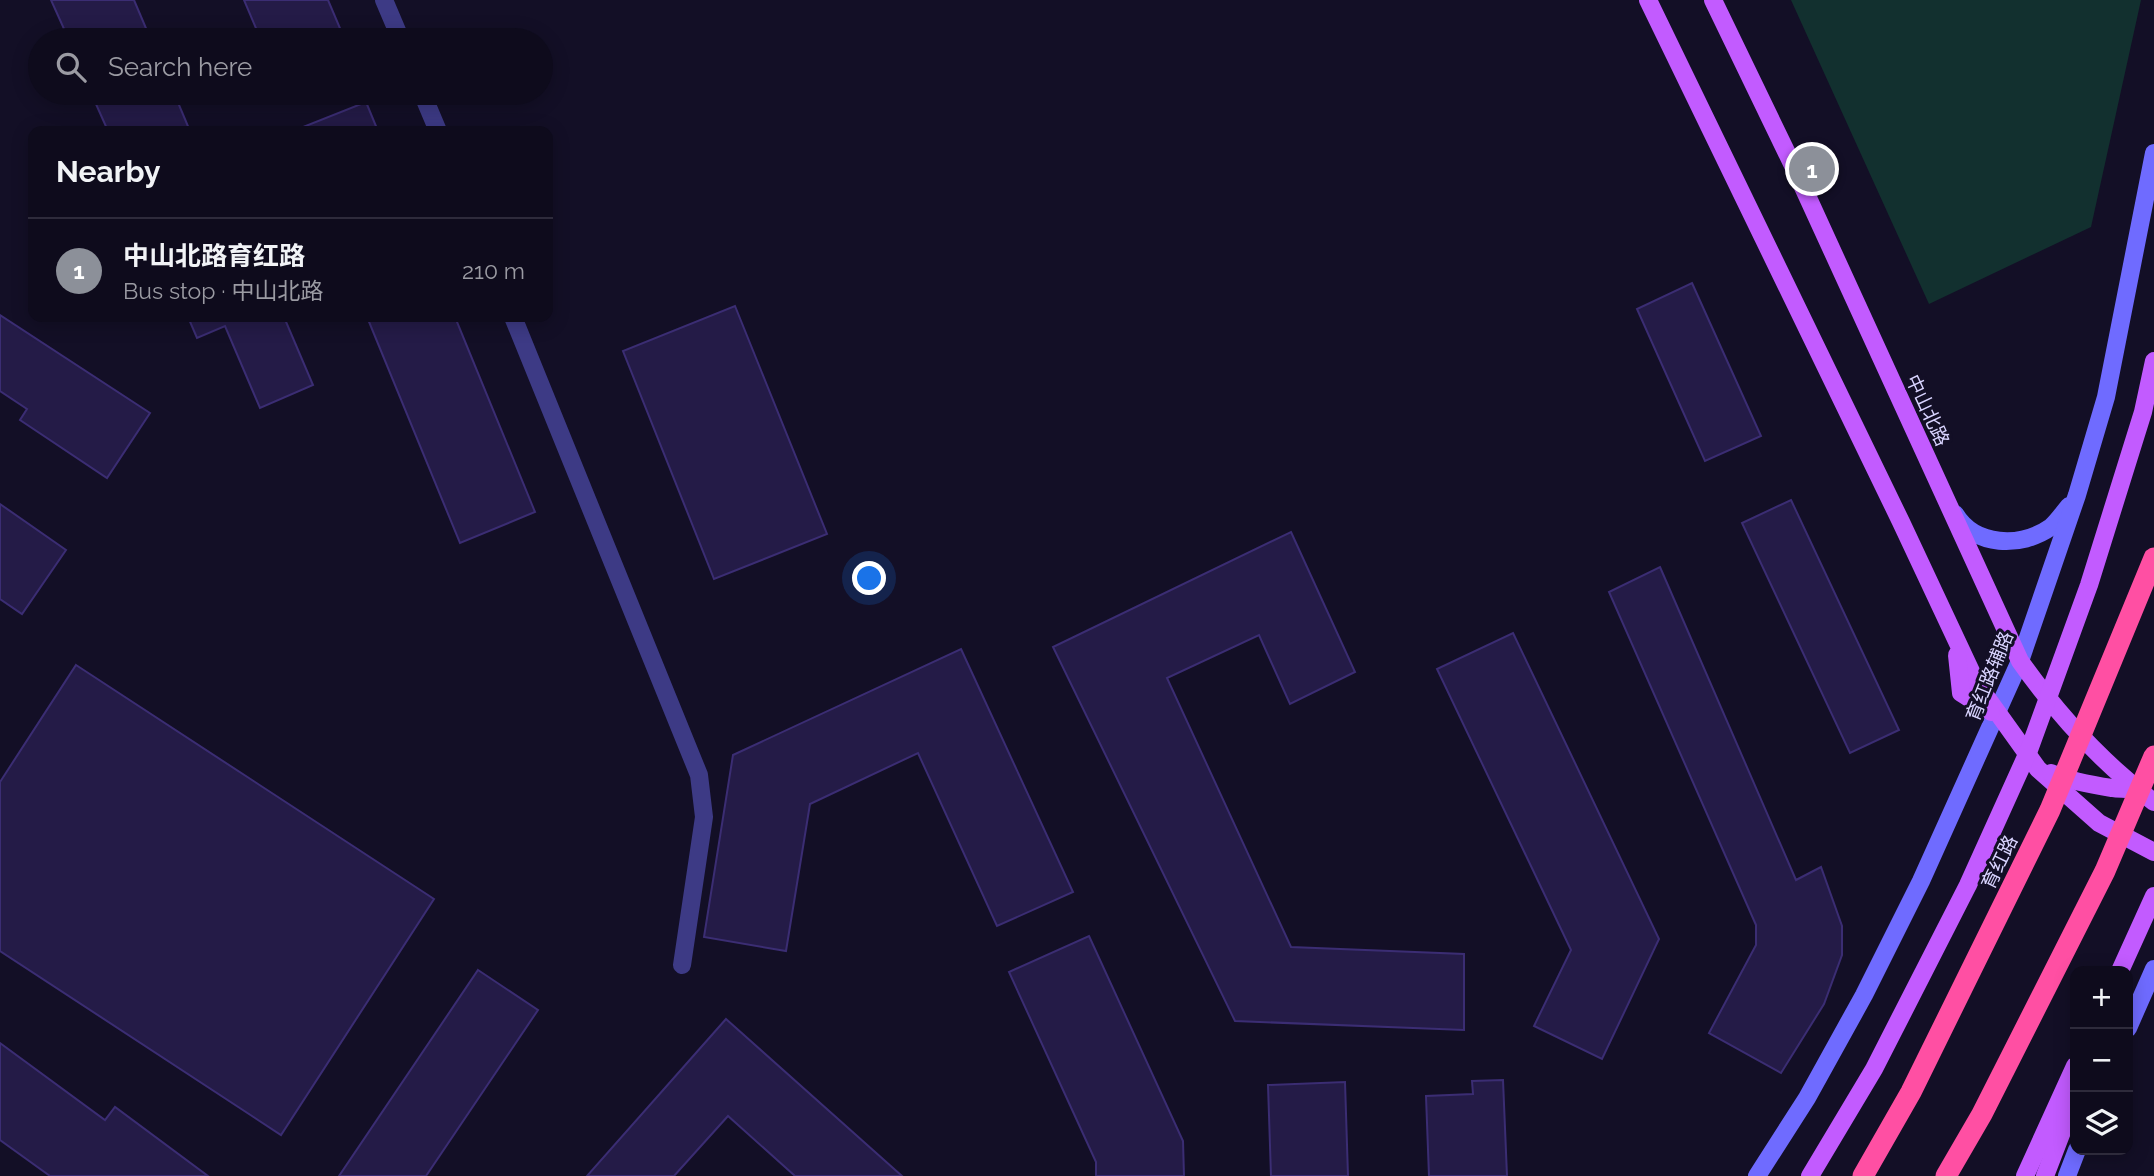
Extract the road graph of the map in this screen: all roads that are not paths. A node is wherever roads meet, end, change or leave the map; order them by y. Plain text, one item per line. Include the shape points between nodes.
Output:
1 (384, 0) edge
2 (1648, 0) edge
3 (1713, 0) edge
4 (396, 28) edge
5 (427, 105) edge
6 (436, 126) edge
7 (2154, 153) edge
8 (515, 322) edge
9 (2154, 361) edge
10 (2077, 495) junction
11 (1947, 502) junction
12 (2154, 558) edge
13 (2020, 661) junction
14 (1997, 715) junction
15 (2154, 756) edge
16 (2154, 801) edge
17 (2154, 852) edge
18 (2154, 896) edge
19 (682, 965) dead end
20 (2124, 966) edge
21 (2154, 969) edge
22 (2133, 1017) edge
23 (2070, 1077) edge
24 (2070, 1111) edge
25 (2075, 1155) edge
26 (1757, 1176) edge
27 (1810, 1176) edge
28 (1863, 1176) edge
29 (1946, 1176) edge
30 (2025, 1176) edge
31 (2045, 1176) edge
32 (2067, 1176) edge

1 - 4 street
2 - 14 main road via 1956,644
3 - 11 main road, 中山北路
5 - 6 street
7 - 10 main road, 育红路辅路 via 2106,397
8 - 19 street via 699,775 704,817
9 - 27 main road, bridge via 2143,412 2089,585 2029,750 1968,885 1881,1056
10 - 11 main road via 2050,528 2021,540 1977,536 1961,524
10 - 13 main road, 育红路辅路
11 - 13 main road, 中山北路
12 - 28 highway, 育红路, bridge via 2050,810 1911,1092
13 - 14 main road, 育红路辅路
13 - 16 main road, 中山北路 via 2068,725
14 - 16 main road via 2038,767 2095,785 2132,789
14 - 17 main road via 2038,769 2099,823
14 - 26 main road, 育红路辅路 via 1864,995
15 - 29 highway, bridge via 2105,871
18 - 20 main road
21 - 22 main road
23 - 30 main road
24 - 31 main road
25 - 32 main road

